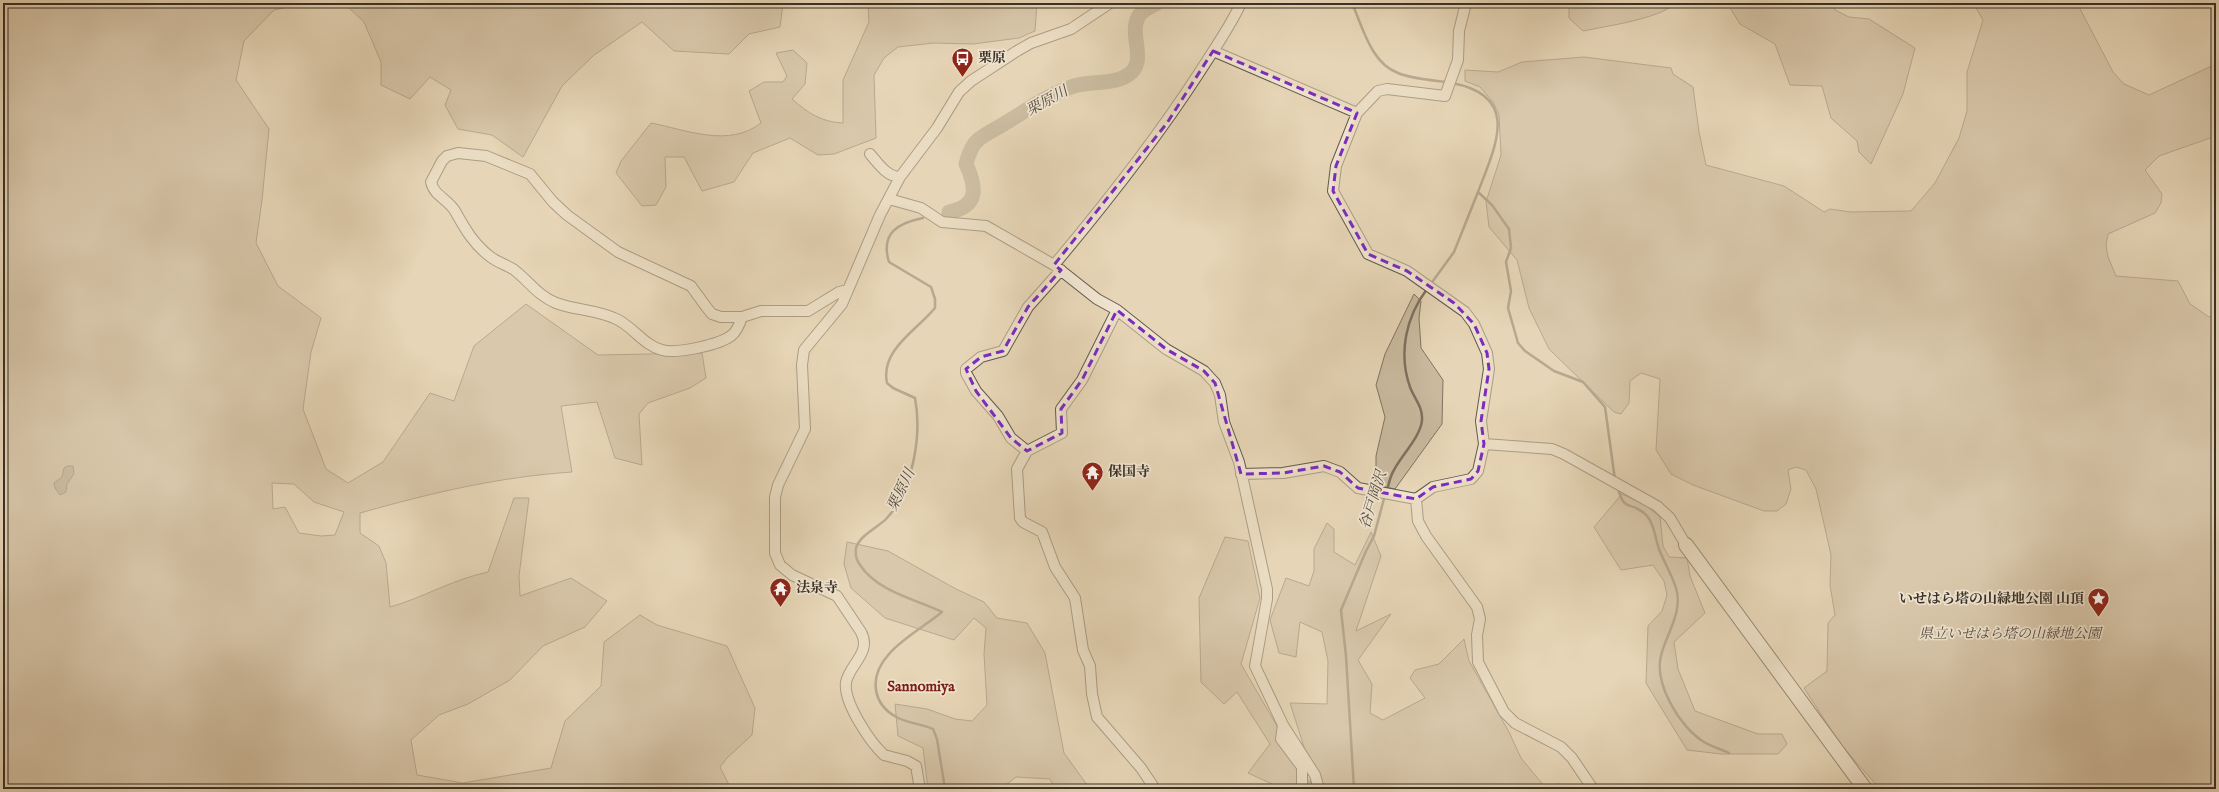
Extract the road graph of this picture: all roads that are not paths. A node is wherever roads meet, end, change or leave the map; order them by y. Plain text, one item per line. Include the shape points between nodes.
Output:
1 (1110, 3) edge
2 (1241, 3) edge
3 (1466, 3) edge
4 (1213, 51) junction
5 (1357, 113) junction
6 (870, 154) dead end
7 (900, 177) junction
8 (889, 199) junction
9 (1057, 267) junction
10 (848, 290) junction
11 (1117, 310) junction
12 (742, 317) junction
13 (1484, 444) junction
14 (1027, 450) junction
15 (1241, 474) junction
16 (1416, 499) junction
17 (1686, 545) joint
18 (1283, 725) junction
19 (920, 789) edge
20 (1155, 789) edge
21 (1302, 789) edge
22 (1319, 789) edge
23 (1593, 789) edge
24 (1865, 789) edge

1 - 7 street via 1071,29 1031,43 971,81 959,92 938,128
2 - 4 street
3 - 5 street via 1459,31 1458,60 1445,96 1381,89
4 - 5 street
4 - 9 street via 1166,123
5 - 13 street via 1336,166 1333,191 1368,254 1407,271 1454,303 1474,324 1487,354 1489,369 1481,421
6 - 7 street via 894,177
7 - 8 street
8 - 9 street via 921,208 942,222 986,226
8 - 10 street
9 - 11 street via 1098,299
9 - 14 street via 1028,307 1003,351 981,357 966,369 976,391 998,416 1012,438
10 - 12 street via 839,292 808,311 761,311
10 - 19 street via 842,304 804,350 802,365 805,429 778,484 773,544 777,559 784,569 837,596 861,632 864,638 863,651 846,683 849,704 884,755 916,766
11 - 14 street via 1082,380 1061,409 1062,433
11 - 15 street via 1166,349 1204,371 1215,383 1220,395 1224,422
12 - 12 street via 726,318 712,314 686,282 618,252 558,206 530,174 486,156 458,152 442,161 431,182 432,189 455,211 459,221 479,247 513,270 540,294 555,302 620,320 650,344 662,350 685,350 732,336
13 - 16 street via 1481,464 1471,479 1433,487
13 - 17 street via 1546,448 1564,454 1658,506 1670,518
14 - 20 street via 1017,469 1020,518 1042,532 1055,568 1075,598 1083,650 1090,666 1097,717 1141,768
15 - 16 street via 1283,473 1324,466 1340,472 1358,488
15 - 18 street via 1267,594 1255,666
16 - 23 street via 1418,520 1426,536 1477,607 1480,619 1477,635 1478,662 1504,712 1515,723 1562,747
17 - 24 street
18 - 21 street via 1281,739 1302,768
18 - 22 street via 1315,775

